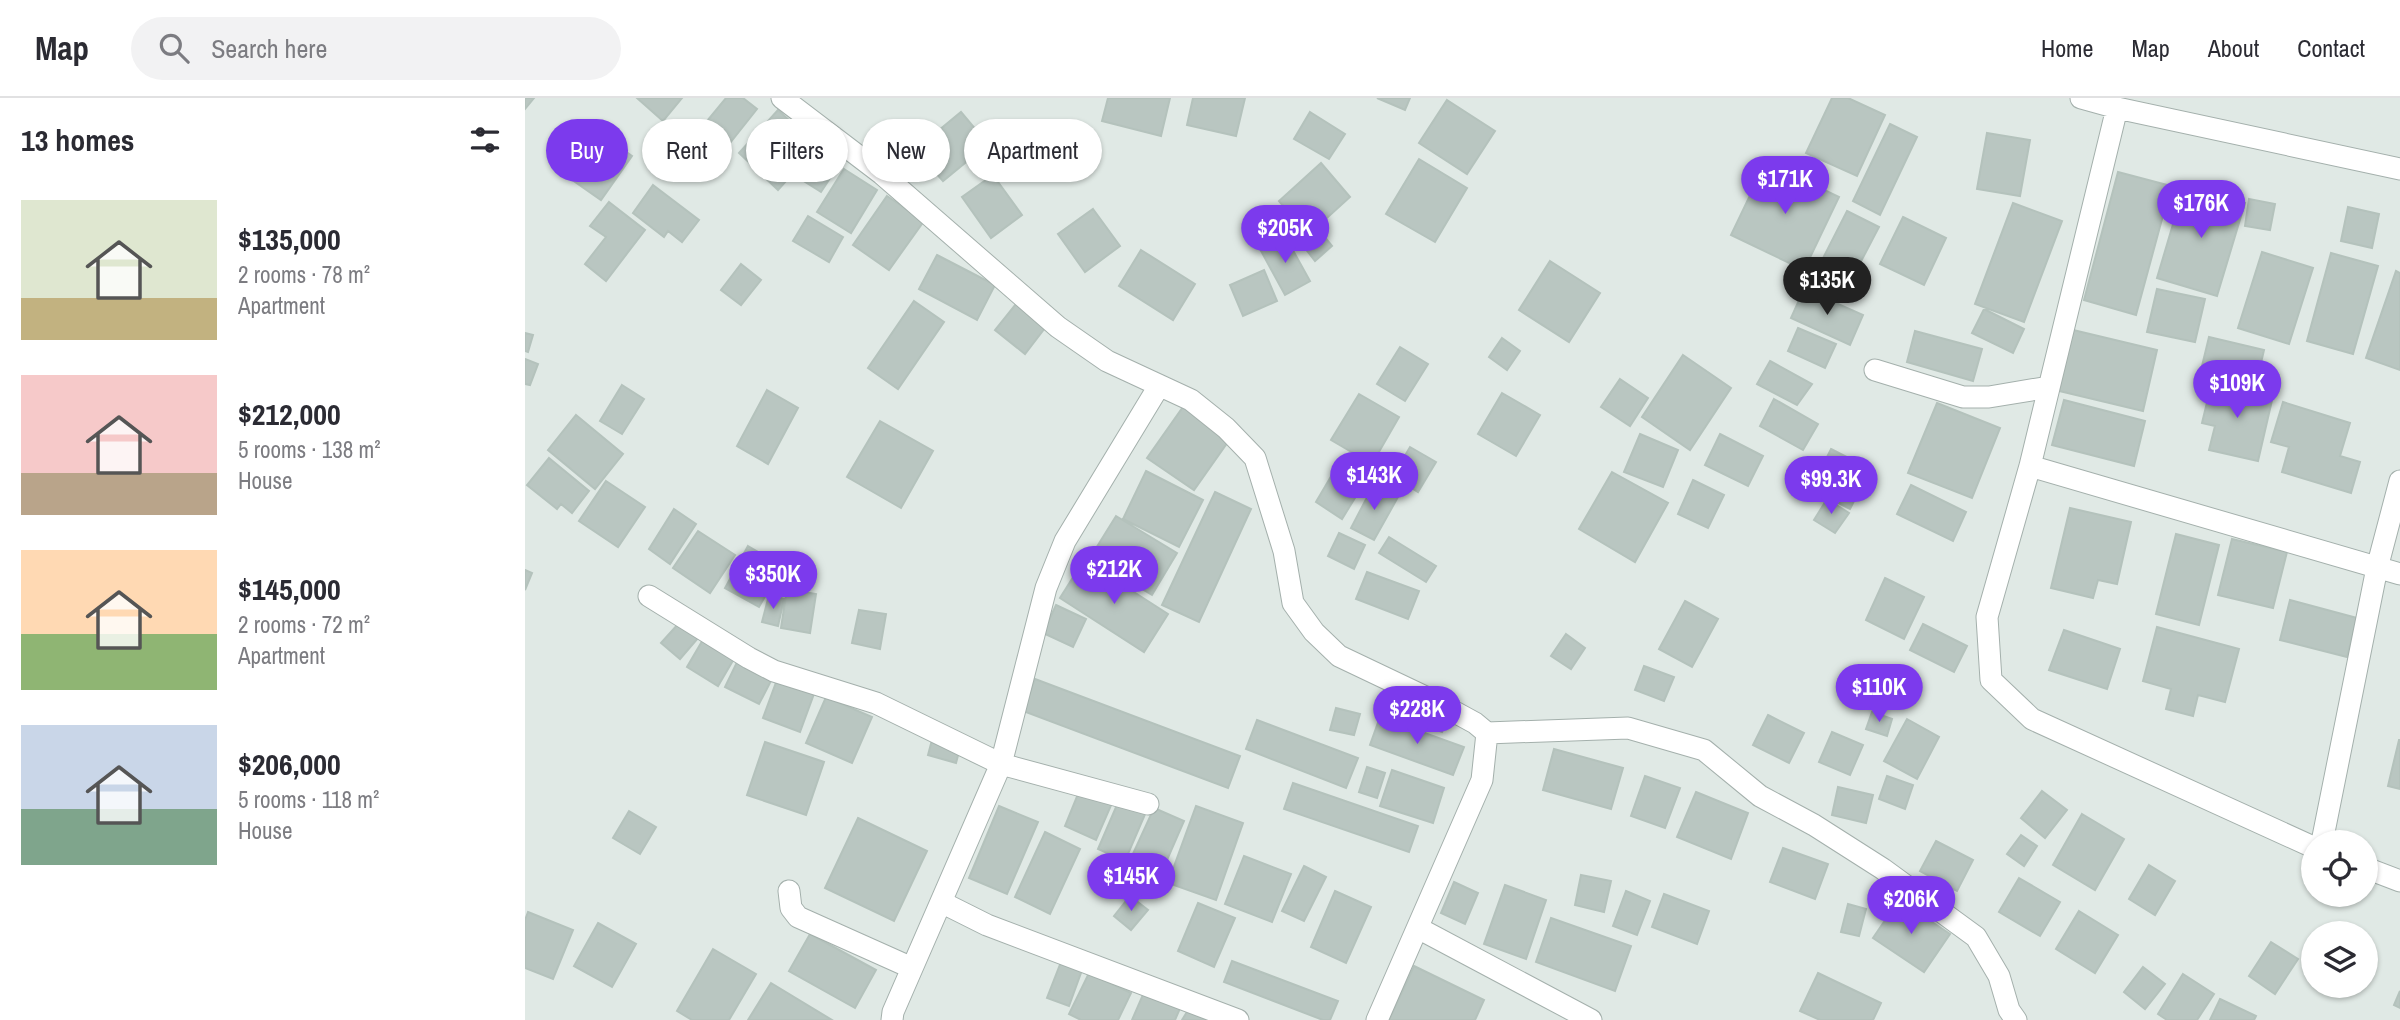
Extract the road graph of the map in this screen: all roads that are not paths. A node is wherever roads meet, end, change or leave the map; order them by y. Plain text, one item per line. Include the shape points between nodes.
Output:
1 (782, 98) edge
2 (2081, 98) edge
3 (2117, 108) junction
4 (2400, 169) edge
5 (1875, 370) dead end
6 (1159, 386) junction
7 (2049, 387) junction
8 (2030, 466) junction
9 (2400, 481) edge
10 (2377, 568) junction
11 (2400, 574) edge
12 (649, 596) dead end
13 (1487, 733) junction
14 (1001, 764) junction
15 (1148, 803) dead end
16 (2324, 830) edge
17 (2301, 842) edge
18 (2378, 873) edge
19 (2400, 881) edge
20 (789, 891) dead end
21 (941, 902) junction
22 (1418, 928) junction
23 (912, 968) junction
24 (892, 1020) edge
25 (1238, 1020) edge
26 (1377, 1020) edge
27 (1591, 1020) edge
28 (2016, 1020) edge

1 - 6 street via 882,174 1058,327 1107,361
2 - 3 street
3 - 4 street
3 - 7 street
5 - 7 street via 1963,397
6 - 13 street via 1191,400 1255,458 1284,551 1293,603 1314,632 1339,656 1443,705
6 - 14 street via 1065,541 1046,588
7 - 8 street
8 - 10 street
8 - 17 street via 1987,617 1991,680 2032,719
9 - 10 street
10 - 11 street
10 - 16 street
12 - 14 street via 774,671 876,703
13 - 22 street via 1482,779
13 - 28 street via 1628,728 1704,750 1760,796 1883,869 1976,937 1999,976
14 - 15 street
14 - 21 street
18 - 19 street
20 - 23 street via 791,908 798,917
21 - 23 street
21 - 25 street via 988,925
22 - 26 street
22 - 27 street
23 - 24 street

